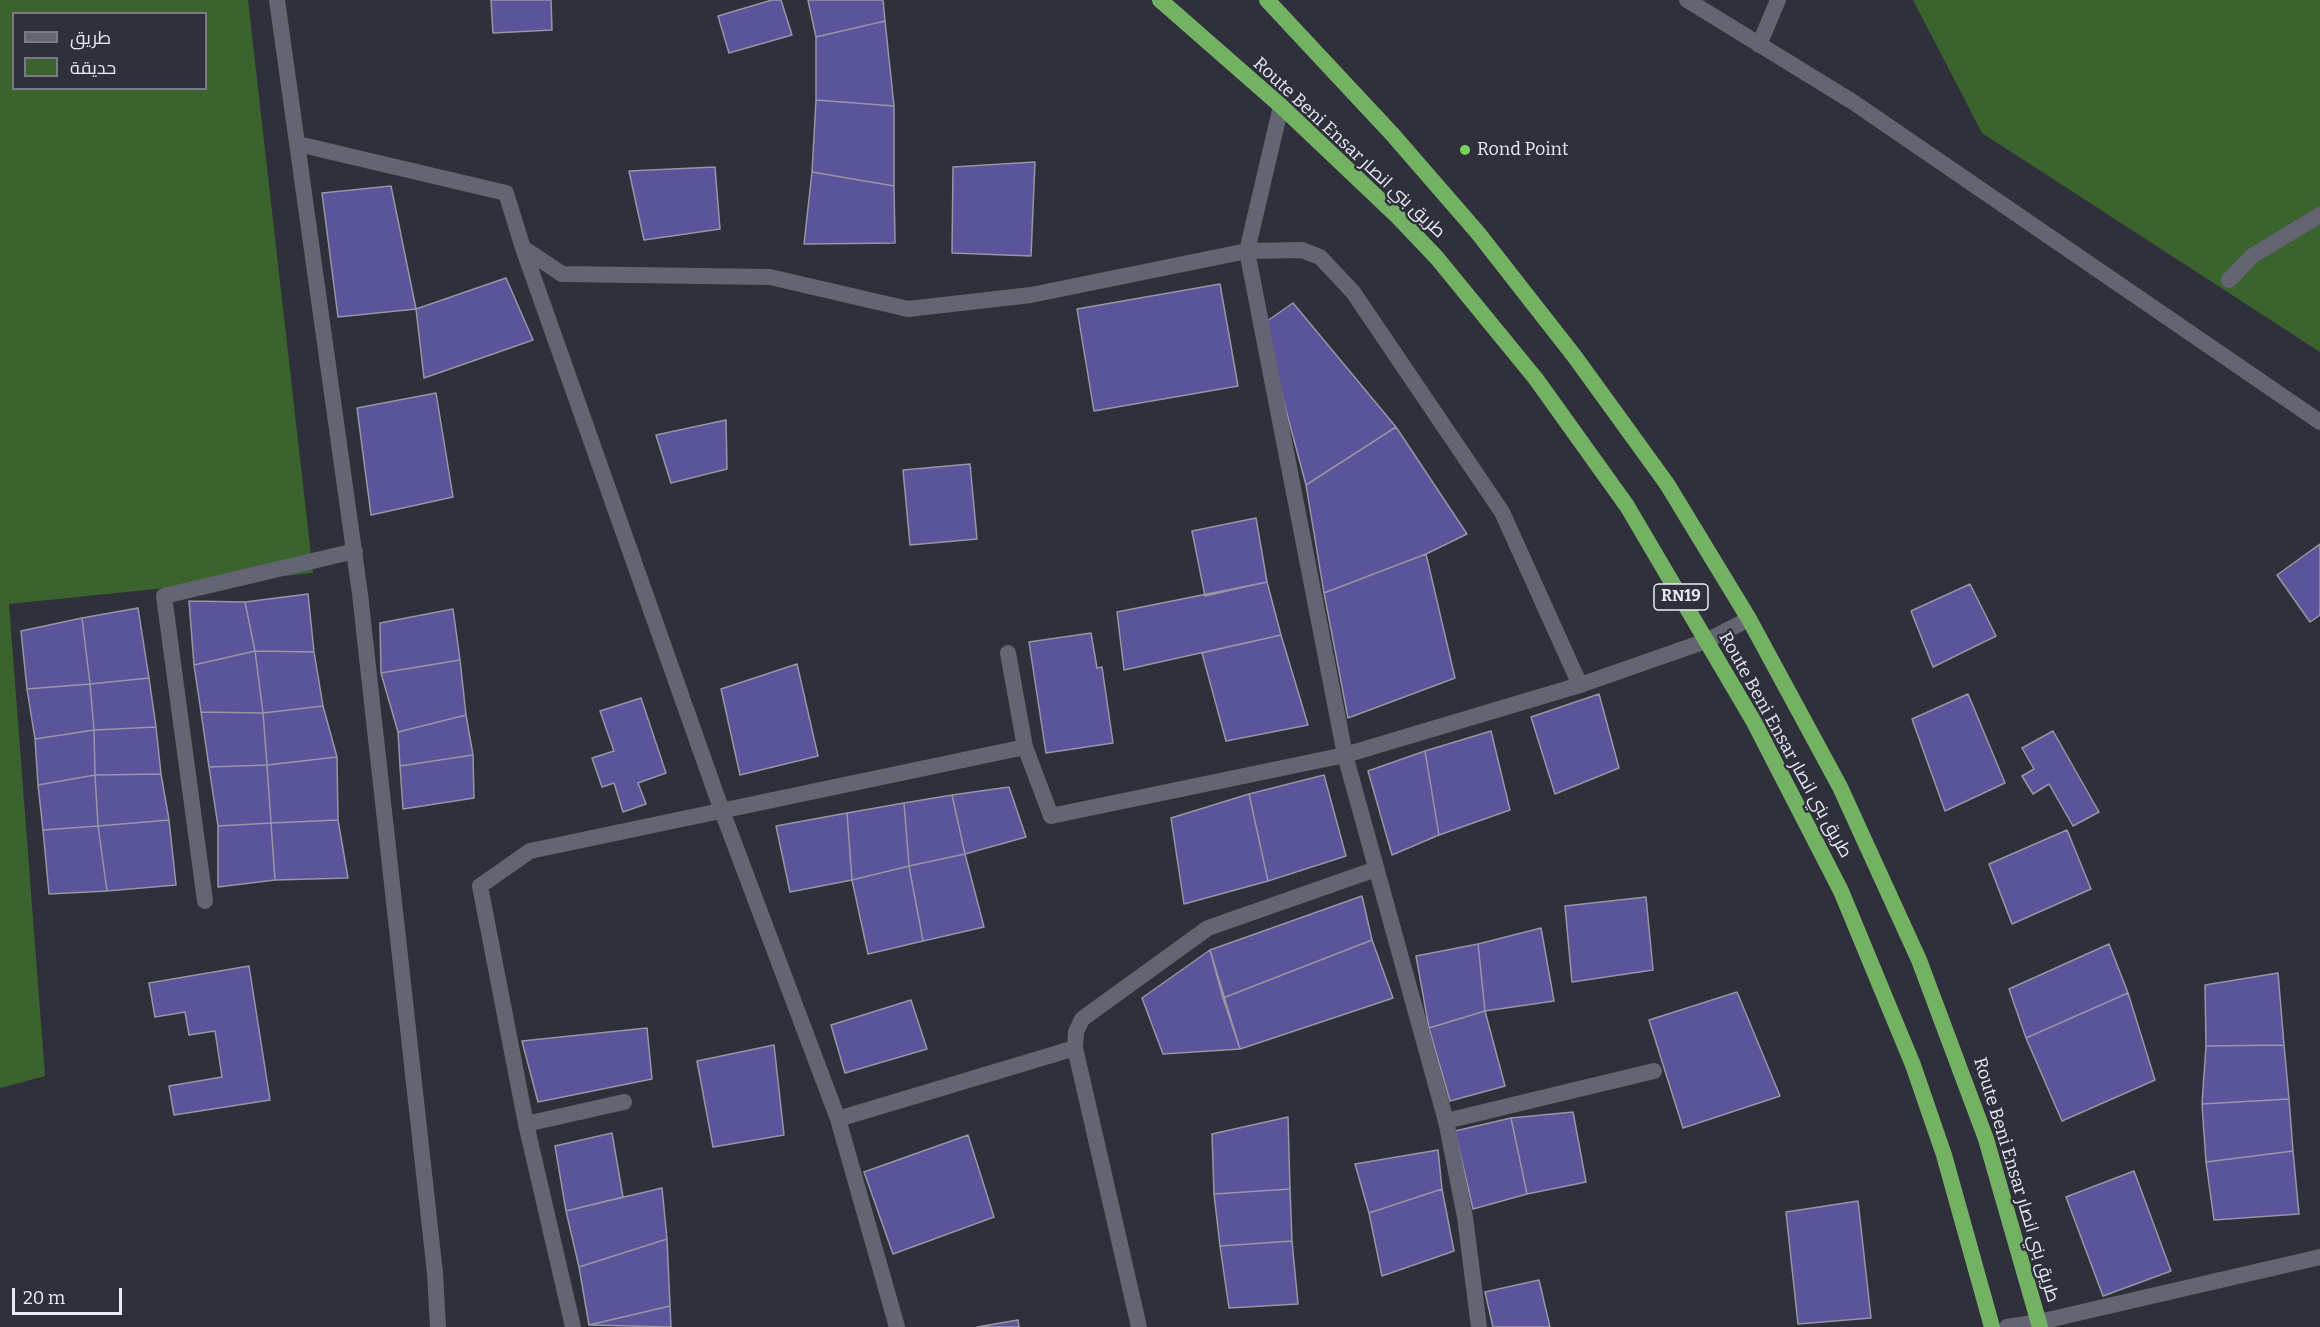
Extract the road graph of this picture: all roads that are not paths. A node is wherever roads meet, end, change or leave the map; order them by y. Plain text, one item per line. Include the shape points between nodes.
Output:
1 (278, 0) edge
2 (1160, 0) edge
3 (1267, 0) edge
4 (1687, 0) edge
5 (1778, 0) edge
6 (1759, 45) junction
7 (1281, 106) junction
8 (297, 144) junction
9 (2320, 215) edge
10 (523, 248) junction
11 (1247, 251) junction
12 (2229, 280) dead end
13 (2320, 422) edge
14 (354, 551) junction
15 (1749, 619) junction
16 (1706, 640) junction
17 (1008, 654) dead end
18 (1580, 685) junction
19 (1025, 747) junction
20 (1345, 755) junction
21 (722, 811) junction
22 (1376, 869) junction
23 (205, 901) dead end
24 (1075, 1048) junction
25 (1654, 1071) dead end
26 (624, 1102) dead end
27 (838, 1119) junction
28 (1446, 1121) junction
29 (526, 1125) junction
30 (2320, 1257) edge
31 (2040, 1325) edge
32 (438, 1327) edge
33 (573, 1327) edge
34 (897, 1327) edge
35 (1139, 1327) edge
36 (1479, 1327) edge
37 (1992, 1327) edge
38 (2007, 1327) edge

1 - 8 street
2 - 7 highway, Route Beni Ensar طريق بني انصار / RN19
3 - 15 highway, Route Beni Ensar طريق بني انصار / RN19 via 1478,233 1575,357 1667,484
4 - 6 street
5 - 6 street
6 - 13 street via 1853,102
7 - 11 street
7 - 16 highway, Route Beni Ensar طريق بني انصار / RN19 via 1437,258 1536,379 1626,506
8 - 10 street via 506,193
8 - 14 street
9 - 12 street via 2252,256
10 - 11 street via 562,274 770,277 908,309 1031,295
10 - 21 street
11 - 18 street via 1302,250 1320,257 1353,292 1502,512
11 - 20 street
14 - 23 street via 164,596
14 - 32 street
15 - 16 street
15 - 31 highway, Route Beni Ensar طريق بني انصار / RN19 via 1840,787 1919,960 1986,1139
16 - 18 street
16 - 37 highway, Route Beni Ensar طريق بني انصار / RN19 via 1799,805 1879,977 1944,1155
17 - 19 street
18 - 20 street
19 - 20 street via 1051,816
19 - 21 street
20 - 22 street
21 - 27 street
21 - 29 street via 530,851 480,886
22 - 24 street via 1208,928 1191,938 1082,1019
22 - 28 street
24 - 27 street
24 - 35 street
25 - 28 street
26 - 29 street
27 - 34 street
28 - 36 street via 1465,1217
29 - 33 street
30 - 31 street
31 - 38 street

